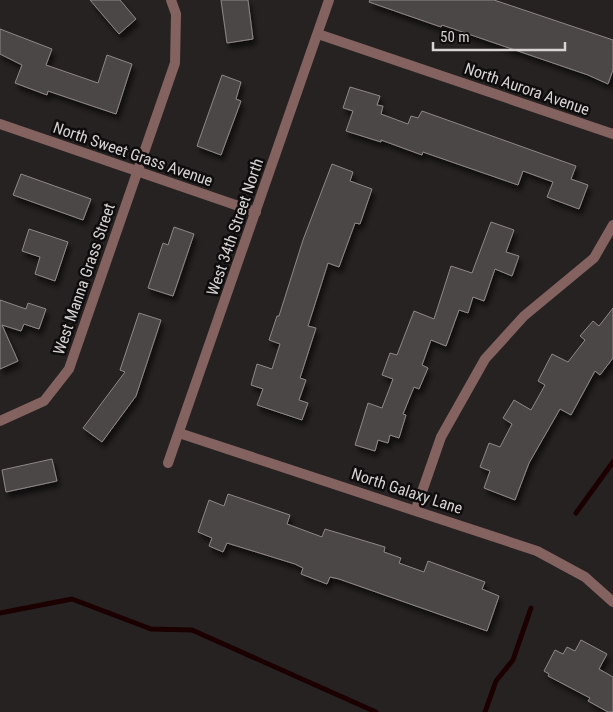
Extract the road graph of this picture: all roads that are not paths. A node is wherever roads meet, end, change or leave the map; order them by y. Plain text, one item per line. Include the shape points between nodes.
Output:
1 (170, 0) edge
2 (329, 0) edge
3 (318, 34) junction
4 (0, 124) edge
5 (613, 134) edge
6 (138, 171) junction
7 (256, 212) junction
8 (613, 225) edge
9 (0, 421) edge
10 (179, 433) junction
11 (168, 463) dead end
12 (416, 510) junction
13 (613, 602) edge

1 - 6 street, West Manna Grass Street via 176,14 175,63
2 - 3 street, West 34th Street North
3 - 5 street, North Aurora Avenue
3 - 7 street, West 34th Street North
4 - 6 street, North Sweet Grass Avenue
6 - 7 street, North Sweet Grass Avenue
6 - 9 street, West Manna Grass Street via 69,369 44,401
7 - 10 street, West 34th Street North
8 - 12 street via 594,258 524,316 485,359 441,437
10 - 11 street, West 34th Street North
10 - 12 street, North Galaxy Lane
12 - 13 street, North Galaxy Lane via 537,551 585,577

